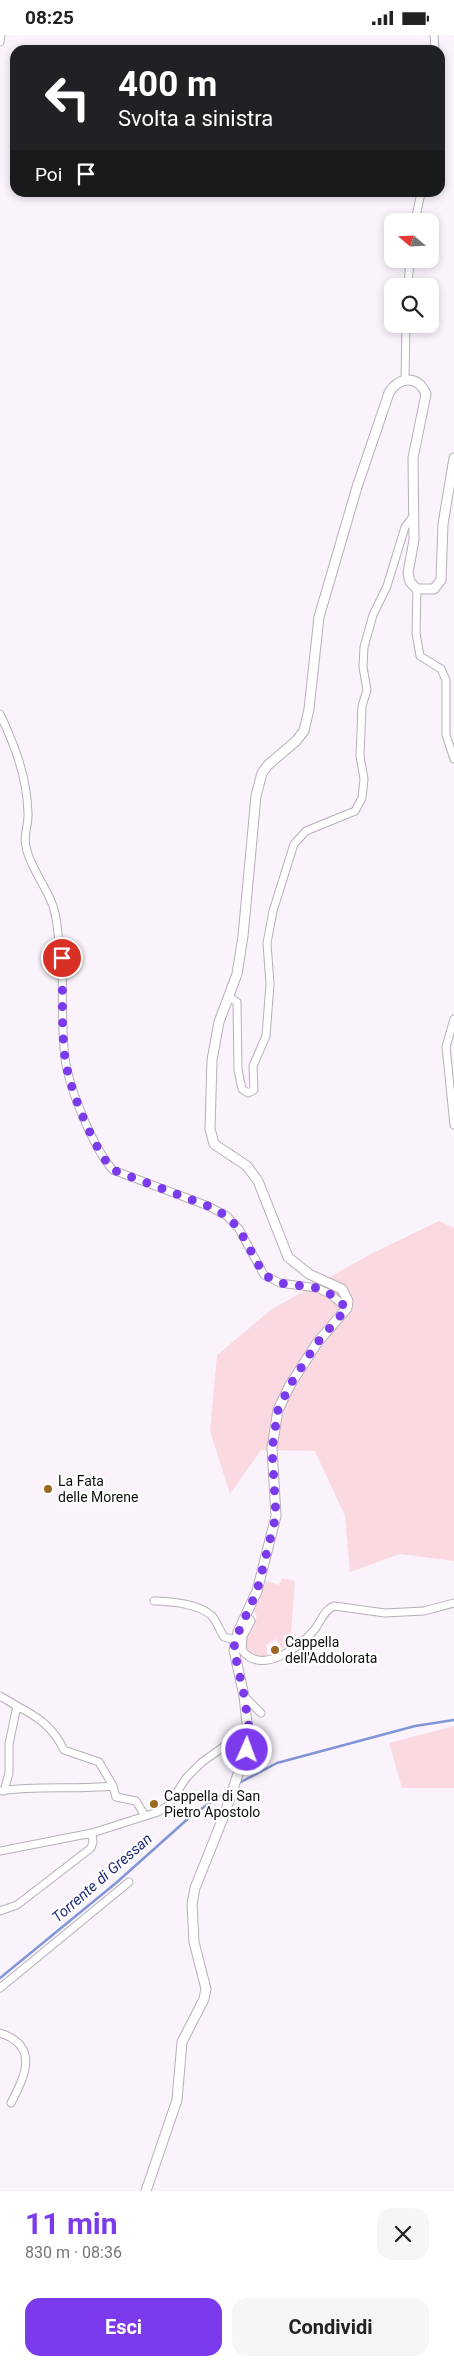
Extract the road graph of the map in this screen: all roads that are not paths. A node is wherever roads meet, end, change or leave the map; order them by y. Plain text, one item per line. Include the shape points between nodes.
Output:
1 (1, 35) edge
2 (0, 42) edge
3 (420, 197) edge
4 (417, 213) edge
5 (406, 333) edge
6 (405, 379) junction
7 (454, 458) edge
8 (415, 513) junction
9 (417, 589) junction
10 (0, 714) edge
11 (454, 759) edge
12 (229, 997) junction
13 (454, 1019) edge
14 (454, 1125) edge
15 (347, 1308) junction
16 (154, 1601) dead end
17 (454, 1603) edge
18 (247, 1616) junction
19 (235, 1640) junction
20 (244, 1695) junction
21 (0, 1696) edge
22 (17, 1706) junction
23 (261, 1713) dead end
24 (249, 1729) junction
25 (113, 1786) junction
26 (2, 1791) edge
27 (144, 1816) junction
28 (92, 1833) junction
29 (0, 1851) edge
30 (129, 1882) dead end
31 (0, 1911) edge
32 (0, 1988) edge
33 (0, 2033) edge
34 (11, 2103) dead end
35 (146, 2191) edge

1 - 2 street
3 - 4 street
5 - 6 street
6 - 8 street via 420,384 426,393 413,458
6 - 12 street via 398,381 389,393 318,617 304,731 268,765 260,781 243,937 237,974
7 - 9 street via 443,524 441,580 434,589
8 - 9 street via 408,573
8 - 12 street via 405,527 388,586 373,615 364,647 367,690 362,706 362,798 355,811 306,831 294,844 267,943 270,983 266,1035 254,1066 254,1090 248,1093 242,1089 238,1070 238,1002
9 - 11 street via 416,633 420,656 441,669 446,680 446,735
10 - 15 street via 20,759 28,814 24,835 26,849 53,906 60,936 58,945 62,958 68,1075 105,1161 113,1170 227,1216 239,1229 264,1275 280,1283 317,1288
12 - 15 street via 219,1022 212,1060 210,1129 214,1143 247,1165 258,1181 288,1257 309,1274 342,1289 348,1301
13 - 14 street via 446,1047
15 - 18 street via 317,1343 278,1410 272,1449 276,1516 257,1591
16 - 19 street via 187,1604 206,1613 212,1616 224,1637
17 - 18 street via 424,1611 385,1613 334,1606 302,1640 277,1658 263,1661 242,1650 243,1636 251,1621
18 - 19 street
19 - 20 street via 236,1662
20 - 23 street
20 - 24 street
21 - 22 street
22 - 25 street via 48,1725 64,1750 99,1762
22 - 26 street via 9,1744 10,1773
24 - 27 street via 202,1762 186,1778 169,1805
24 - 35 street via 247,1750 200,1874 192,1904 194,1942 206,1989 182,2042 177,2100
25 - 26 street
25 - 27 street via 116,1797 136,1801
27 - 28 street
28 - 29 street
28 - 31 street via 90,1848 17,1905
30 - 32 street
33 - 34 street via 13,2037 22,2047 27,2069

